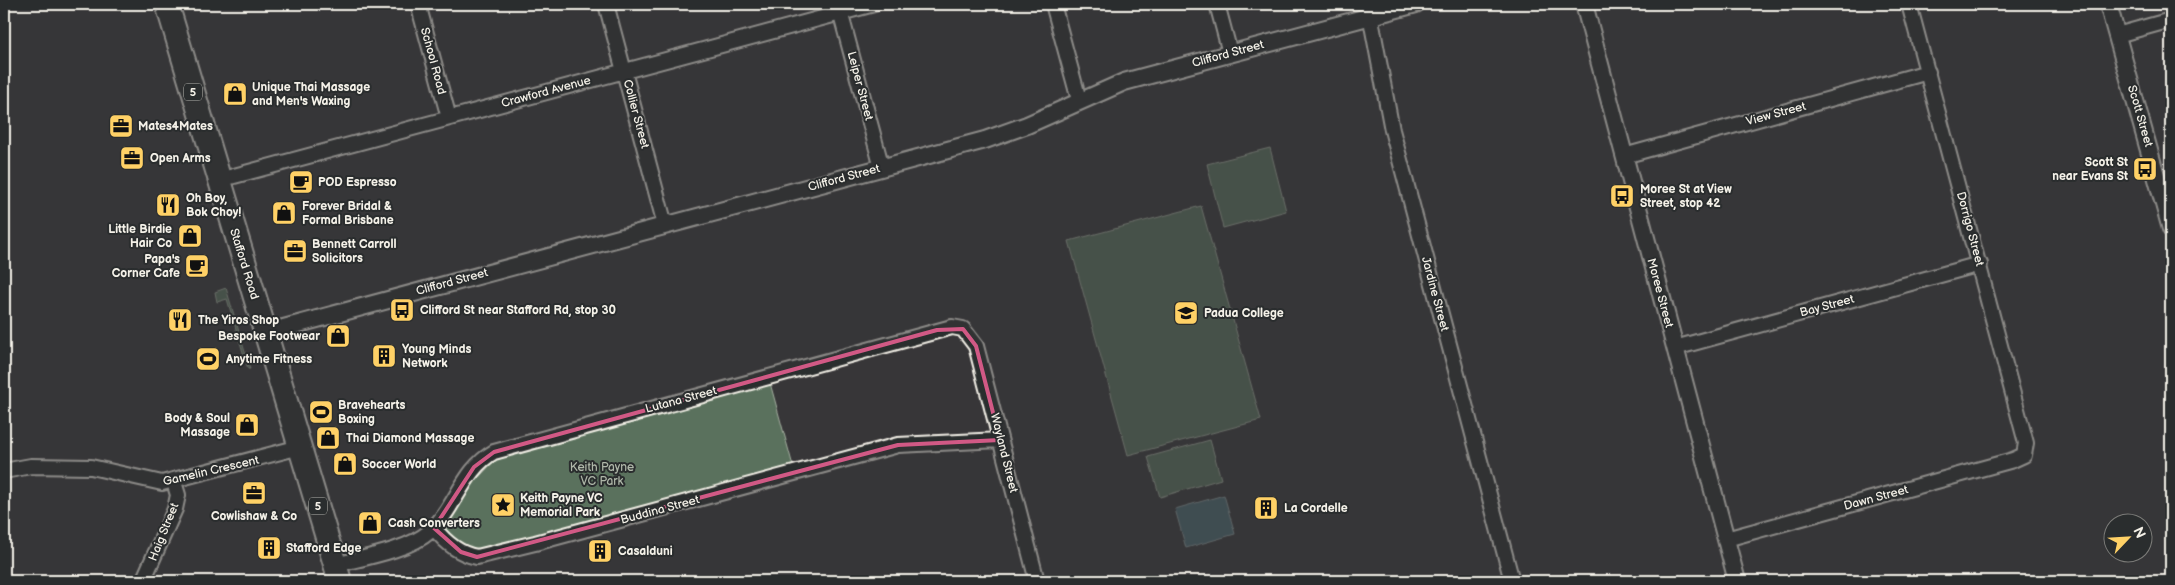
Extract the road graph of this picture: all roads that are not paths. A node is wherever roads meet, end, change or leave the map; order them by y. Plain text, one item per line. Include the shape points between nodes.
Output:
1 (167, 4) edge
2 (418, 4) edge
3 (606, 4) edge
4 (874, 4) edge
5 (1053, 4) edge
6 (1217, 4) edge
7 (1416, 4) edge
8 (1584, 4) edge
9 (1909, 4) edge
10 (2108, 4) edge
11 (839, 8) edge
12 (1368, 10) edge
13 (2171, 20) edge
14 (2117, 35) junction
15 (1230, 53) junction
16 (624, 70) junction
17 (1928, 72) junction
18 (1079, 100) junction
19 (449, 118) junction
20 (1624, 156) junction
21 (882, 168) junction
22 (219, 180) junction
23 (665, 225) junction
24 (2171, 227) edge
25 (1980, 264) junction
26 (963, 329) joint
27 (265, 333) junction
28 (1675, 348) junction
29 (1000, 440) junction
30 (300, 447) junction
31 (2024, 455) joint
32 (4, 471) edge
33 (174, 482) junction
34 (434, 528) junction
35 (1726, 539) junction
36 (338, 573) edge
37 (143, 581) edge
38 (1037, 581) edge
39 (1512, 581) edge
40 (1738, 581) edge

1 - 22 highway, Stafford Road / 5
2 - 19 street, School Road
3 - 16 street, Collier Street
4 - 11 street, Crawford Avenue
5 - 18 street
6 - 15 street
7 - 12 street, Clifford Street
8 - 20 street, Moree Street
9 - 17 street, Dorrigo Street
10 - 14 street, Scott Street
11 - 16 street, Crawford Avenue
11 - 21 street, Leiper Street
12 - 15 street, Clifford Street
12 - 39 street, Jardine Street via 1401,165
13 - 14 street
14 - 24 street, Scott Street
15 - 18 street, Clifford Street via 1124,82
16 - 19 street, Crawford Avenue
16 - 23 street, Collier Street
17 - 20 street, View Street
17 - 25 street, Dorrigo Street
18 - 21 street, Clifford Street via 1009,132
19 - 22 street, Crawford Avenue
20 - 28 street, Moree Street
21 - 23 street, Clifford Street
22 - 27 highway, Stafford Road / 5
23 - 27 street, Clifford Street
25 - 28 street, Bay Street
25 - 31 street, Dorrigo Street via 2026,443
26 - 29 street, Wayland Street via 976,346
26 - 34 street, Lutana Street via 937,330 494,452 474,467
27 - 30 highway, Stafford Road / 5
28 - 35 street, Moree Street
29 - 34 street, Buddina Street via 898,444 536,543 477,556 452,547
29 - 38 street, Wayland Street
30 - 33 street, Gamelin Crescent
30 - 36 highway, Stafford Road / 5
31 - 35 street, Dawn Street
32 - 33 street, Gamelin Crescent via 31,466 91,467 156,483
33 - 37 street, Haig Street via 178,499 176,509
34 - 36 street via 407,545
35 - 40 street, Moree Street

